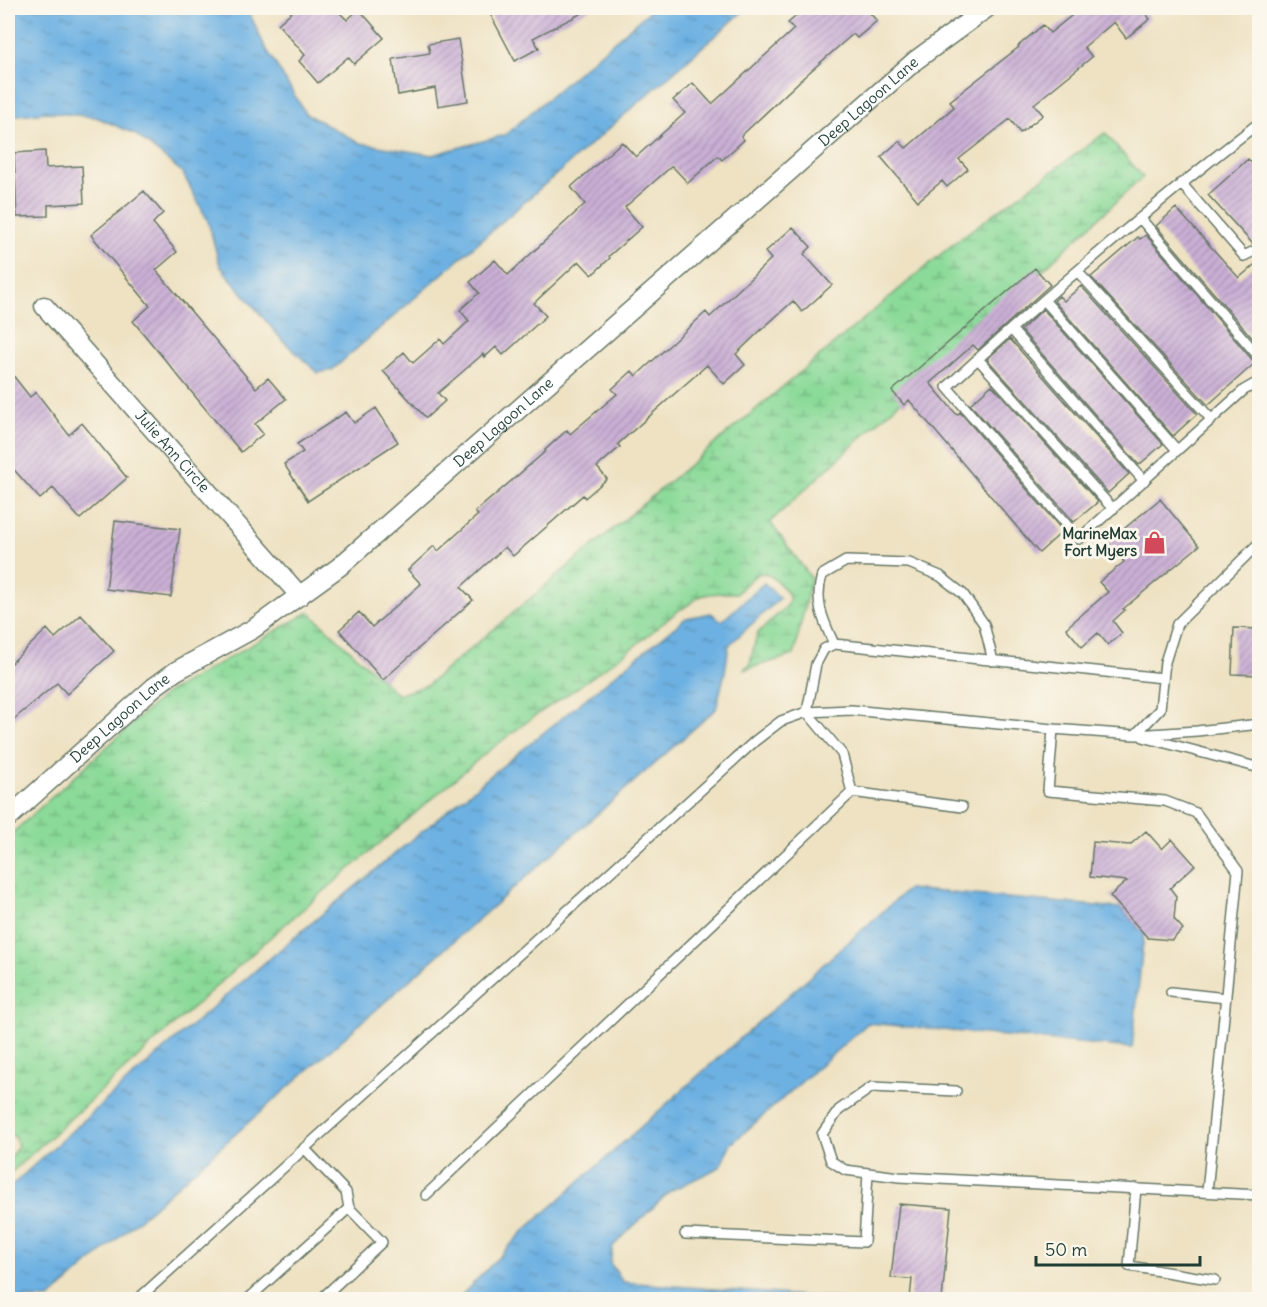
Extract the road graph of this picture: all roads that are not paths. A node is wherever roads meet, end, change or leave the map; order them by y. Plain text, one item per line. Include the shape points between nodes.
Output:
1 (987, 8) edge
2 (1260, 122) edge
3 (1180, 183) junction
4 (1140, 218) junction
5 (1260, 248) edge
6 (1078, 272) junction
7 (1044, 300) junction
8 (44, 306) dead end
9 (1011, 329) junction
10 (1260, 358) edge
11 (978, 359) junction
12 (1260, 381) edge
13 (1211, 419) junction
14 (1177, 450) junction
15 (1144, 480) junction
16 (1113, 509) junction
17 (1259, 543) edge
18 (300, 596) junction
19 (834, 644) junction
20 (993, 661) junction
21 (1163, 678) junction
22 (807, 712) junction
23 (1260, 724) edge
24 (1053, 729) junction
25 (1135, 735) junction
26 (1260, 768) edge
27 (852, 792) junction
28 (962, 807) dead end
29 (8, 818) edge
30 (1171, 992) dead end
31 (1226, 998) junction
32 (956, 1091) dead end
33 (304, 1148) junction
34 (868, 1173) junction
35 (1136, 1188) junction
36 (1207, 1192) junction
37 (426, 1195) dead end
38 (1260, 1195) edge
39 (349, 1208) junction
40 (685, 1233) dead end
41 (1215, 1280) dead end
42 (137, 1299) edge
43 (247, 1299) edge
44 (320, 1299) edge

1 - 18 street, Deep Lagoon Lane via 916,60 436,483
2 - 3 lane
3 - 4 lane
3 - 5 lane via 1244,256
4 - 6 lane
4 - 10 lane
6 - 7 lane
6 - 13 lane
7 - 9 lane
7 - 14 lane
8 - 18 street, Julie Ann Circle
9 - 11 lane
9 - 15 lane
11 - 16 lane
11 - 16 lane via 947,387 1079,539
12 - 13 lane
13 - 14 lane
14 - 15 lane
15 - 16 lane
17 - 21 lane via 1177,624
18 - 29 street, Deep Lagoon Lane via 161,682
19 - 20 lane
19 - 20 lane via 823,620 817,591 822,576 846,561 909,563 940,576 963,594 984,624
19 - 22 lane via 824,649 816,664
20 - 21 lane
21 - 25 lane via 1160,709
22 - 24 lane via 851,710
22 - 27 lane via 842,754
22 - 33 lane via 781,721 754,741
23 - 25 lane
24 - 25 lane
24 - 31 lane via 1048,791 1165,801 1196,813 1238,871
25 - 26 lane
27 - 28 lane
27 - 37 lane
30 - 31 lane
31 - 36 lane
32 - 34 lane via 872,1087 839,1110 822,1134 831,1161 845,1170
33 - 39 lane via 346,1192
33 - 42 lane
34 - 35 lane
34 - 40 lane via 864,1242
35 - 36 lane
35 - 41 lane via 1129,1266
36 - 38 lane
39 - 43 lane
39 - 44 lane via 382,1242

